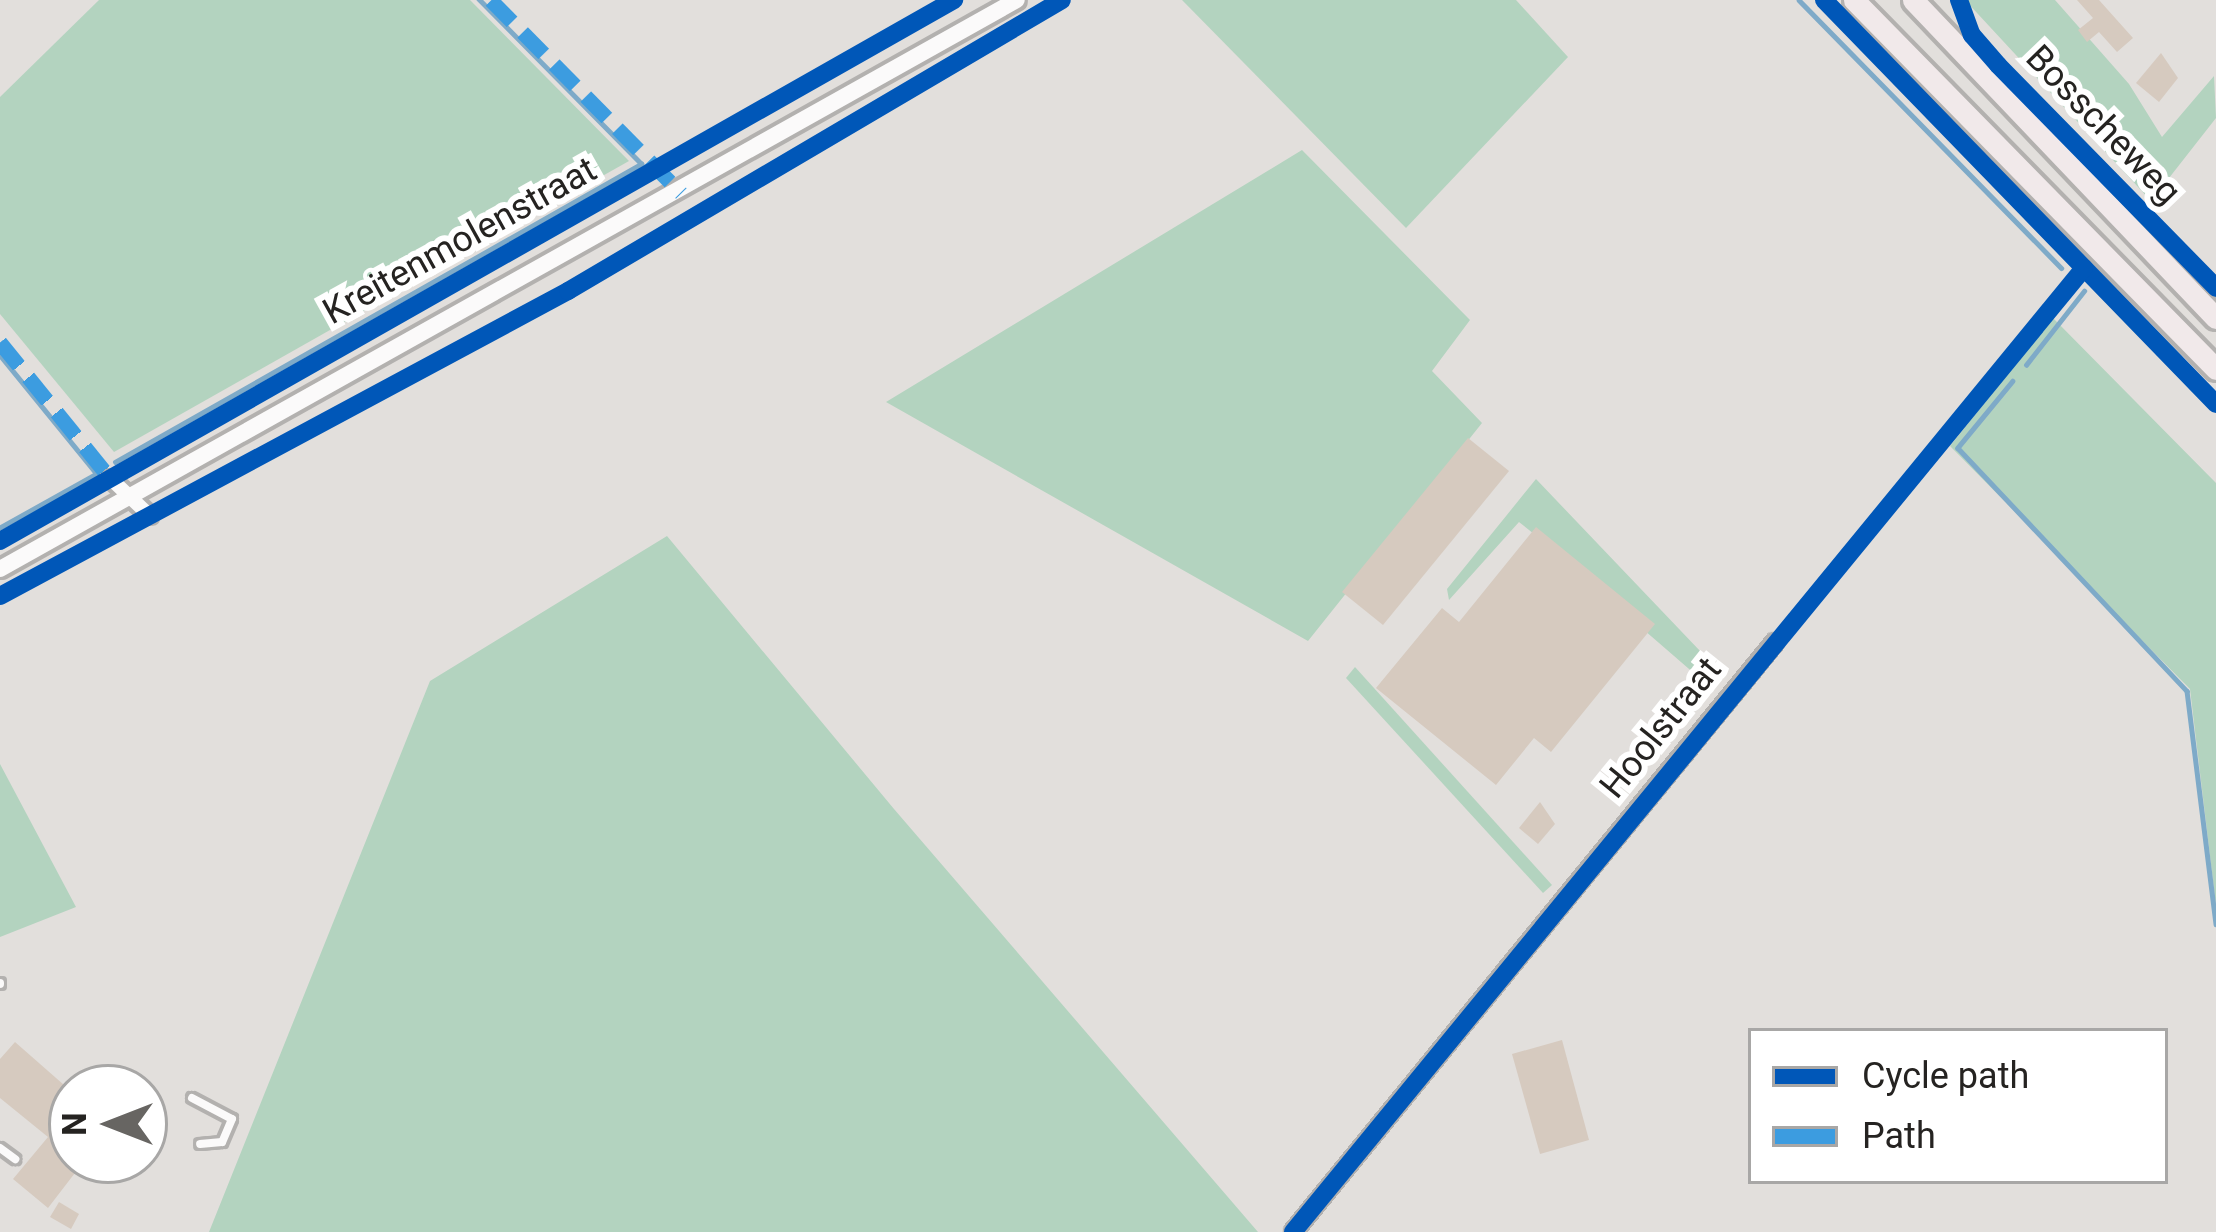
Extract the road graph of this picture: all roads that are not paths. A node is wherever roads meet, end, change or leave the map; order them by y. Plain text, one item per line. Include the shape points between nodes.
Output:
1 (1017, 0) edge
2 (1854, 0) edge
3 (1913, 0) edge
4 (2216, 318) edge
5 (2216, 369) edge
6 (110, 478) dead end
7 (132, 499) junction
8 (150, 516) dead end
9 (0, 568) edge
10 (1775, 642) dead end
11 (192, 1097) dead end
12 (200, 1144) dead end
13 (0, 1148) edge
14 (15, 1159) dead end
15 (1293, 1232) edge

1 - 7 street, Kreitenmolenstraat
2 - 5 main road
3 - 4 main road, Bosscheweg
6 - 7 street
7 - 8 street
7 - 9 street, Kreitenmolenstraat
10 - 15 street, Hoolstraat
11 - 12 lane via 232,1119 221,1142
13 - 14 lane

